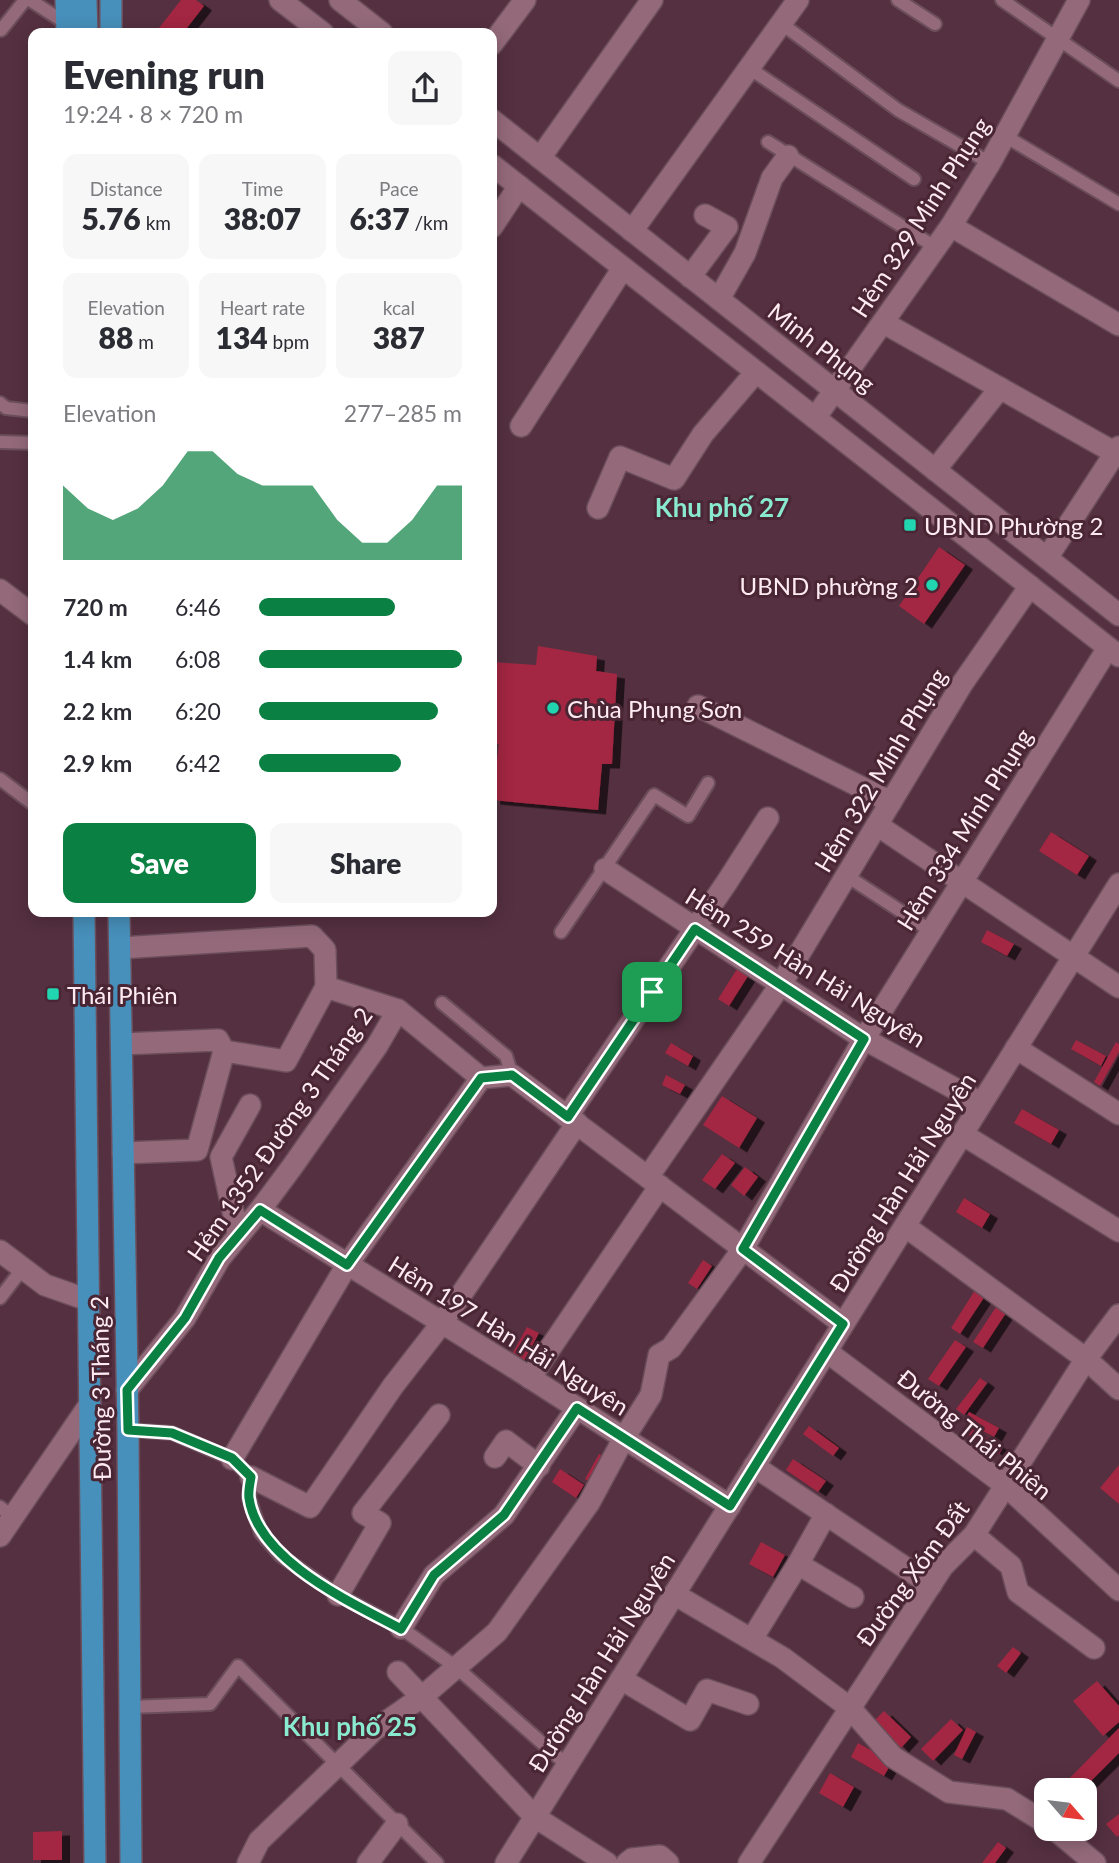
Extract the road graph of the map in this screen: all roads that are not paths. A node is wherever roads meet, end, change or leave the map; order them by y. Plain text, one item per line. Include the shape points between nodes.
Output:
1 (27, 0) edge
2 (65, 0) edge
3 (86, 0) edge
4 (111, 0) edge
5 (340, 0) edge
6 (525, 0) edge
7 (652, 0) edge
8 (798, 0) edge
9 (898, 0) edge
10 (1002, 0) edge
11 (1079, 0) edge
12 (291, 3) edge
13 (782, 24) junction
14 (935, 24) dead end
15 (66, 28) edge
16 (67, 28) edge
17 (87, 28) edge
18 (111, 28) edge
19 (318, 28) edge
20 (376, 28) edge
21 (1, 30) edge
22 (497, 37) edge
23 (1059, 38) junction
24 (749, 68) junction
25 (1119, 80) edge
26 (497, 124) edge
27 (1005, 136) junction
28 (768, 142) dead end
29 (788, 156) junction
30 (540, 158) junction
31 (990, 163) junction
32 (497, 169) edge
33 (914, 179) dead end
34 (519, 186) junction
35 (1119, 204) edge
36 (705, 215) dead end
37 (497, 219) edge
38 (951, 226) junction
39 (632, 231) junction
40 (935, 247) junction
41 (624, 268) junction
42 (690, 277) junction
43 (719, 299) junction
44 (884, 323) junction
45 (1119, 325) edge
46 (756, 372) junction
47 (1000, 388) junction
48 (834, 390) junction
49 (0, 403) edge
50 (28, 410) edge
51 (815, 418) junction
52 (521, 426) dead end
53 (0, 442) edge
54 (28, 443) edge
55 (1118, 452) edge
56 (935, 470) junction
57 (598, 508) dead end
58 (1047, 558) junction
59 (1030, 586) junction
60 (0, 590) edge
61 (28, 611) edge
62 (1119, 615) edge
63 (1114, 652) edge
64 (698, 706) dead end
65 (0, 779) edge
66 (708, 783) dead end
67 (28, 800) edge
68 (891, 802) junction
69 (768, 818) dead end
70 (877, 825) junction
71 (605, 869) junction
72 (847, 876) junction
73 (962, 882) junction
74 (1119, 884) edge
75 (83, 917) edge
76 (119, 917) edge
77 (695, 929) junction
78 (561, 932) dead end
79 (931, 932) junction
80 (120, 948) junction
81 (1073, 957) junction
82 (781, 984) junction
83 (326, 987) junction
84 (1119, 987) edge
85 (442, 1003) dead end
86 (398, 1010) junction
87 (864, 1039) junction
88 (122, 1044) junction
89 (1016, 1048) junction
90 (224, 1051) junction
91 (512, 1075) junction
92 (481, 1078) junction
93 (981, 1103) junction
94 (250, 1105) dead end
95 (1119, 1114) edge
96 (572, 1120) junction
97 (962, 1134) junction
98 (123, 1153) junction
99 (654, 1182) junction
100 (260, 1210) junction
101 (905, 1226) junction
102 (1119, 1231) edge
103 (238, 1234) junction
104 (743, 1249) junction
105 (0, 1251) edge
106 (347, 1265) junction
107 (23, 1268) junction
108 (0, 1298) edge
109 (88, 1300) junction
110 (1119, 1315) edge
111 (442, 1323) junction
112 (843, 1324) junction
113 (827, 1351) junction
114 (1086, 1359) junction
115 (530, 1378) junction
116 (1119, 1389) edge
117 (127, 1390) junction
118 (90, 1404) junction
119 (577, 1408) junction
120 (439, 1415) dead end
121 (128, 1430) junction
122 (624, 1438) junction
123 (495, 1457) dead end
124 (232, 1458) junction
125 (539, 1466) junction
126 (754, 1466) junction
127 (251, 1477) junction
128 (1005, 1485) junction
129 (730, 1506) junction
130 (6, 1512) edge
131 (826, 1514) junction
132 (974, 1535) junction
133 (0, 1536) edge
134 (798, 1564) junction
135 (931, 1585) junction
136 (1119, 1590) edge
137 (674, 1594) junction
138 (338, 1595) junction
139 (853, 1597) dead end
140 (401, 1629) junction
141 (752, 1639) junction
142 (1094, 1648) dead end
143 (456, 1667) junction
144 (398, 1672) dead end
145 (621, 1679) junction
146 (423, 1696) junction
147 (748, 1704) dead end
148 (129, 1707) junction
149 (850, 1708) junction
150 (568, 1765) junction
151 (337, 1766) junction
152 (1034, 1816) edge
153 (534, 1817) junction
154 (397, 1825) junction
155 (1068, 1841) edge
156 (758, 1860) edge
157 (95, 1863) edge
158 (131, 1863) edge
159 (248, 1863) edge
160 (368, 1863) edge
161 (437, 1863) edge
162 (506, 1863) edge
163 (607, 1863) edge
164 (627, 1863) edge
165 (668, 1863) edge
166 (1095, 1863) edge

1 - 15 lane
1 - 21 lane
2 - 16 main road
3 - 17 main road
4 - 18 main road
5 - 20 street
6 - 22 street
7 - 30 street
8 - 13 street
9 - 14 lane
10 - 23 lane
11 - 23 street, Hẻm 329 Minh Phụng
12 - 19 street
13 - 24 street
13 - 31 lane via 898,110
23 - 25 lane
23 - 27 street, Hẻm 329 Minh Phụng
24 - 33 lane
24 - 39 street
26 - 30 street, Minh Phụng
27 - 31 street, Hẻm 329 Minh Phụng
27 - 35 lane
28 - 29 lane
29 - 40 lane
29 - 43 street via 772,178 745,253
30 - 39 street, Minh Phụng
31 - 38 street, Hẻm 329 Minh Phụng
32 - 34 street
34 - 37 street
34 - 41 street
36 - 42 street via 727,227
38 - 40 street, Hẻm 329 Minh Phụng
38 - 45 street
39 - 42 street, Minh Phụng
40 - 44 street, Hẻm 329 Minh Phụng
41 - 46 street
41 - 52 street
42 - 43 street, Minh Phụng
43 - 48 street, Minh Phụng
44 - 47 street
44 - 48 street, Hẻm 329 Minh Phụng
46 - 51 street
46 - 57 street via 703,434 674,479 620,457
47 - 55 street
47 - 56 street
48 - 51 street, Hẻm 329 Minh Phụng
48 - 56 street, Minh Phụng
49 - 50 lane
51 - 59 street
53 - 54 lane
55 - 58 street
56 - 58 street, Minh Phụng
58 - 62 street, Minh Phụng
59 - 63 street
59 - 68 street, Hẻm 322 Minh Phụng via 962,684
60 - 61 street
63 - 73 street, Hẻm 334 Minh Phụng
64 - 68 street
65 - 67 lane
66 - 71 lane via 688,816 654,795
68 - 70 street, Hẻm 322 Minh Phụng
69 - 77 street
70 - 72 street, Hẻm 322 Minh Phụng
70 - 73 street
71 - 77 street, Hẻm 259 Hàn Hải Nguyên
71 - 78 lane
72 - 79 lane
72 - 82 street, Hẻm 322 Minh Phụng
73 - 79 street, Hẻm 334 Minh Phụng
73 - 81 street
74 - 81 street, Đường Hàn Hải Nguyên
75 - 109 main road, Đường 3 Tháng 2
76 - 80 main road, Đường 3 Tháng 2
77 - 82 street, Hẻm 259 Hàn Hải Nguyên
77 - 96 street
79 - 87 street, Hẻm 334 Minh Phụng
80 - 83 street via 312,936 325,950
80 - 88 main road, Đường 3 Tháng 2
81 - 84 street
81 - 89 street, Đường Hàn Hải Nguyên
82 - 87 street, Hẻm 259 Hàn Hải Nguyên
82 - 99 street, Hẻm 322 Minh Phụng
83 - 86 street
83 - 90 street via 286,1061
85 - 91 lane via 506,1056
86 - 92 street
86 - 100 street, Hẻm 1352 Đường 3 Tháng 2
87 - 93 street, Hẻm 259 Hàn Hải Nguyên
87 - 104 street, Hẻm 334 Minh Phụng
88 - 90 street via 218,1040
88 - 98 main road, Đường 3 Tháng 2
89 - 93 street, Đường Hàn Hải Nguyên
89 - 95 street
90 - 98 street via 197,1150
91 - 92 street
91 - 96 street
92 - 106 street
93 - 97 street, Đường Hàn Hải Nguyên
94 - 103 street via 221,1157
96 - 99 street
96 - 111 street
97 - 101 street, Đường Hàn Hải Nguyên
97 - 102 street
98 - 117 main road, Đường 3 Tháng 2
99 - 104 street
99 - 115 street, Hẻm 322 Minh Phụng
100 - 103 street, Hẻm 1352 Đường 3 Tháng 2
100 - 106 street, Hẻm 197 Hàn Hải Nguyên
101 - 112 street, Đường Hàn Hải Nguyên
101 - 114 street
103 - 117 street, Hẻm 1352 Đường 3 Tháng 2 via 185,1318
104 - 112 street
104 - 122 street, Hẻm 334 Minh Phụng via 671,1348 659,1355 651,1395
105 - 107 street
106 - 111 street, Hẻm 197 Hàn Hải Nguyên
106 - 124 street
107 - 108 lane
107 - 109 street via 45,1284
109 - 118 main road, Đường 3 Tháng 2
110 - 114 street, Đường Xóm Đất
111 - 115 street, Hẻm 197 Hàn Hải Nguyên
111 - 127 street via 310,1507
112 - 113 street, Đường Hàn Hải Nguyên
113 - 126 street, Đường Hàn Hải Nguyên
113 - 128 street, Đường Thái Phiên
114 - 116 street
114 - 128 street, Đường Xóm Đất
115 - 119 street, Hẻm 197 Hàn Hải Nguyên
117 - 121 main road, Đường 3 Tháng 2
118 - 130 street
118 - 157 main road, Đường 3 Tháng 2
119 - 122 street, Hẻm 197 Hàn Hải Nguyên
119 - 125 street
120 - 138 street via 363,1513 380,1523
121 - 124 lane via 172,1433
121 - 148 main road, Đường 3 Tháng 2
122 - 129 street, Hẻm 197 Hàn Hải Nguyên
122 - 143 street, Hẻm 334 Minh Phụng via 589,1503 497,1632
123 - 125 street via 506,1441
124 - 127 lane
125 - 140 street via 504,1515 434,1575
126 - 129 street, Đường Hàn Hải Nguyên
126 - 131 street
127 - 138 lane via 249,1498 261,1533 281,1556
128 - 132 street, Đường Xóm Đất
128 - 136 street, Đường Thái Phiên
129 - 137 street, Đường Hàn Hải Nguyên
130 - 133 street
131 - 134 street
131 - 135 street
132 - 135 street, Đường Xóm Đất
132 - 142 street via 1011,1566 1018,1591
134 - 139 street
134 - 141 street
135 - 149 street, Đường Xóm Đất
137 - 141 street
137 - 145 street, Đường Hàn Hải Nguyên
138 - 140 lane
140 - 143 lane
141 - 149 street
143 - 146 street, Hẻm 334 Minh Phụng
143 - 150 lane
144 - 146 street
145 - 147 street via 690,1720 707,1690
145 - 150 street, Đường Hàn Hải Nguyên
146 - 151 street, Hẻm 334 Minh Phụng via 373,1731
146 - 153 street
148 - 151 lane via 210,1704 238,1666
148 - 158 main road, Đường 3 Tháng 2
149 - 152 street via 893,1757 949,1792 1007,1799
149 - 156 street, Đường Xóm Đất
150 - 153 street, Đường Hàn Hải Nguyên
151 - 154 lane
151 - 159 street, Hẻm 334 Minh Phụng via 259,1841
153 - 162 street, Đường Hàn Hải Nguyên
153 - 163 street
154 - 160 street
154 - 161 lane
155 - 166 street
164 - 165 street via 632,1858 660,1856

